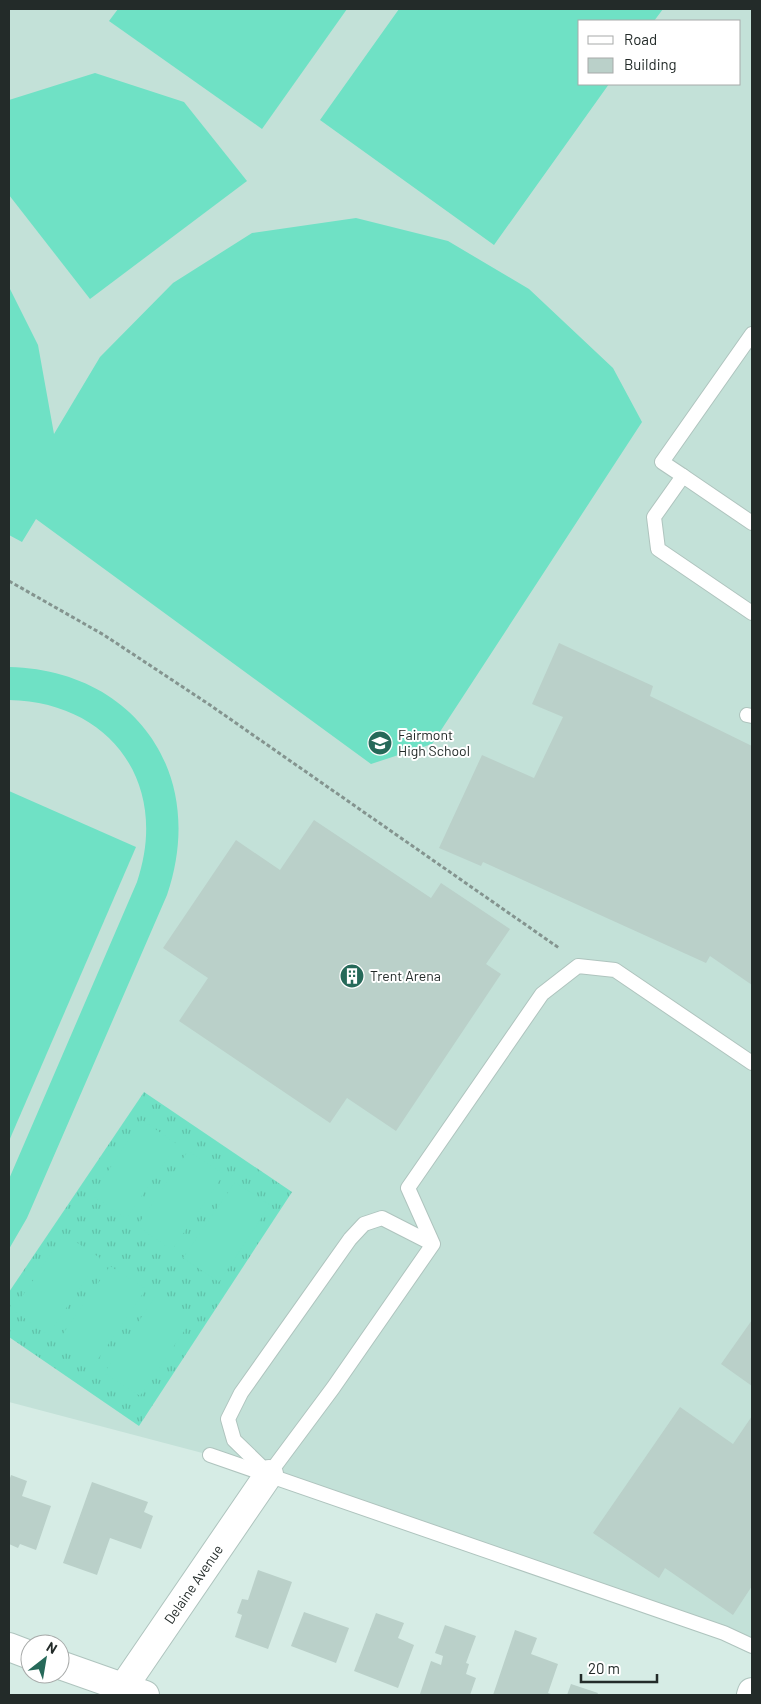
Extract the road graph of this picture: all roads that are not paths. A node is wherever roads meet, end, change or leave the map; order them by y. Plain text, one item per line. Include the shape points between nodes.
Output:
1 (752, 334) edge
2 (682, 476) junction
3 (752, 523) edge
4 (752, 613) edge
5 (752, 1063) edge
6 (433, 1244) junction
7 (210, 1455) dead end
8 (269, 1474) junction
9 (752, 1646) edge
10 (70, 1669) edge
11 (129, 1693) edge

1 - 2 lane via 662,462
2 - 3 lane
2 - 4 lane via 654,517 658,549
5 - 6 lane via 615,970 578,966 542,994 408,1188
6 - 8 lane
6 - 8 lane via 382,1218 364,1224 333,1263 241,1393 228,1419 234,1440
7 - 8 lane
8 - 9 lane via 724,1633
8 - 11 street, Delaine Avenue
10 - 11 street

